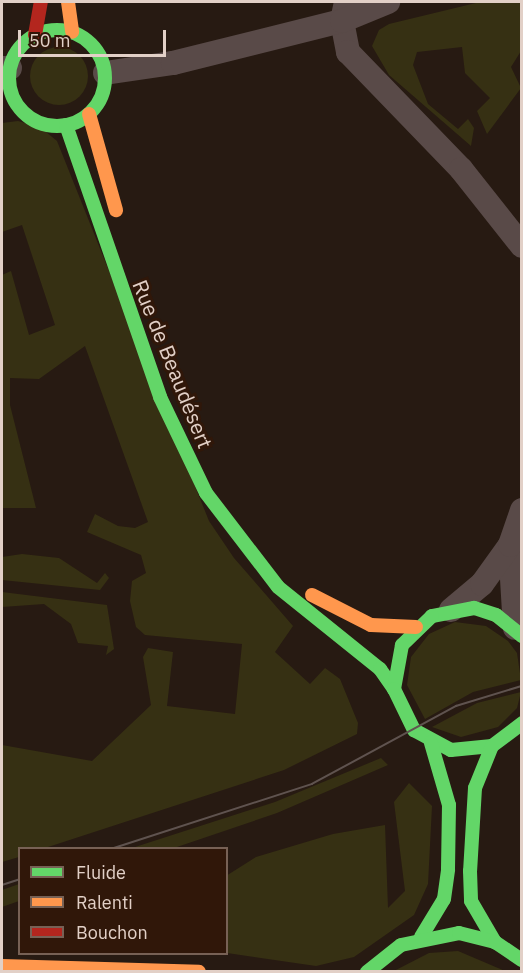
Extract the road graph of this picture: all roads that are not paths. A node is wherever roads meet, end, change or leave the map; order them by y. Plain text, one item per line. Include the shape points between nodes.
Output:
1 (41, 2) edge
2 (68, 2) edge
3 (388, 2) edge
4 (344, 11) edge
5 (72, 32) junction
6 (35, 35) junction
7 (6, 68) edge
8 (105, 73) junction
9 (89, 114) junction
10 (66, 125) junction
11 (121, 229) dead end
12 (522, 246) edge
13 (195, 431) dead end
14 (522, 510) edge
15 (510, 545) junction
16 (286, 570) dead end
17 (300, 583) dead end
18 (451, 610) junction
19 (416, 627) junction
20 (518, 632) edge
21 (394, 689) junction
22 (522, 723) edge
23 (431, 743) junction
24 (492, 746) junction
25 (422, 937) junction
26 (495, 942) junction
27 (522, 960) edge
28 (2, 966) edge
29 (199, 972) edge
30 (367, 972) edge

1 - 6 main road
2 - 5 main road
3 - 4 street
4 - 8 street via 173,63
4 - 12 street via 348,52 377,89 456,164
5 - 6 main road
5 - 8 main road via 99,55
6 - 7 main road via 22,44
7 - 10 main road via 16,104 47,125
8 - 9 main road via 102,95
9 - 10 main road
9 - 11 main road
10 - 21 main road, Rue de Beaudésert via 160,397 206,493 278,587 380,669
13 - 16 main road, Rue de Beaudésert via 242,522
14 - 15 street
15 - 18 street via 473,596
15 - 20 street
17 - 19 main road via 353,619 382,627
18 - 19 main road
18 - 20 main road via 474,608
19 - 21 main road via 402,645
21 - 23 main road, Rue de Beaudésert via 401,711
22 - 24 main road
23 - 24 main road via 471,751
23 - 25 main road via 449,805 448,869 444,899
24 - 26 main road via 475,788 470,871 471,901
25 - 26 main road via 459,933
25 - 30 main road
26 - 27 main road
28 - 29 main road

